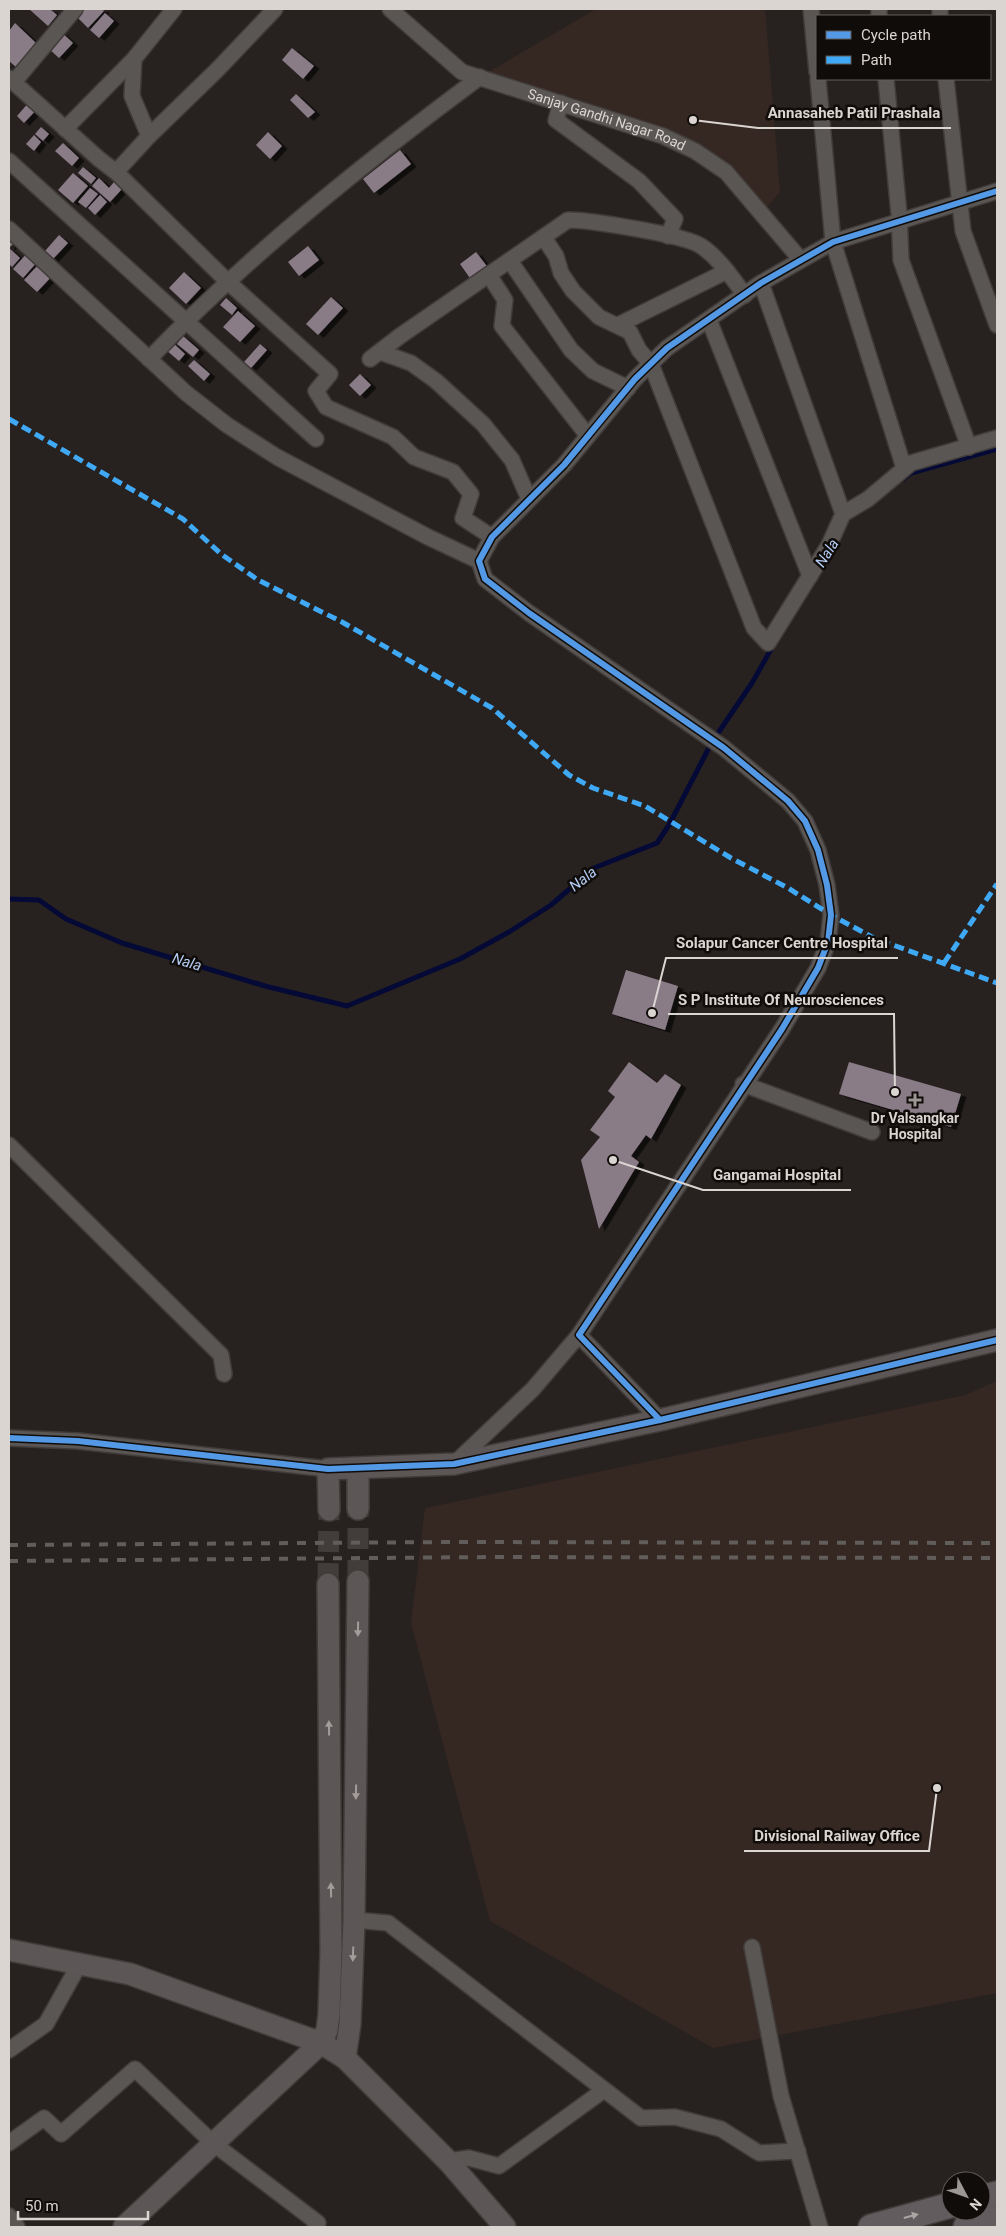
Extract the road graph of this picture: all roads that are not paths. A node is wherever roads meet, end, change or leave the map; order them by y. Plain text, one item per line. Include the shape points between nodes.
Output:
1 (75, 9) edge
2 (174, 9) edge
3 (275, 9) edge
4 (390, 9) edge
5 (811, 9) edge
6 (134, 59) junction
7 (816, 62) edge
8 (480, 78) junction
9 (11, 80) edge
10 (818, 80) edge
11 (886, 80) edge
12 (946, 80) edge
13 (561, 103) junction
14 (66, 129) junction
15 (149, 136) junction
16 (9, 161) edge
17 (116, 172) junction
18 (997, 192) edge
19 (960, 204) junction
20 (900, 223) junction
21 (9, 229) edge
22 (668, 236) junction
23 (544, 238) junction
24 (833, 242) junction
25 (801, 260) junction
26 (510, 261) junction
27 (727, 271) junction
28 (489, 275) junction
29 (227, 281) junction
30 (761, 283) junction
31 (745, 295) junction
32 (709, 320) junction
33 (185, 322) junction
34 (618, 325) junction
35 (997, 325) edge
36 (149, 359) junction
37 (651, 364) junction
38 (628, 388) junction
39 (588, 436) junction
40 (316, 438) dead end
41 (997, 438) edge
42 (969, 448) junction
43 (904, 468) junction
44 (529, 499) junction
45 (844, 514) junction
46 (492, 537) junction
47 (480, 561) junction
48 (810, 576) junction
49 (743, 1084) junction
50 (872, 1132) dead end
51 (9, 1145) edge
52 (579, 1335) junction
53 (997, 1340) edge
54 (224, 1374) dead end
55 (660, 1420) junction
56 (9, 1438) edge
57 (454, 1464) junction
58 (328, 1469) junction
59 (358, 1469) junction
60 (358, 1509) tunnel mouth
61 (329, 1510) tunnel mouth
62 (358, 1581) tunnel mouth
63 (328, 1584) tunnel mouth
64 (354, 1920) junction
65 (752, 1947) dead end
66 (9, 1950) edge
67 (80, 1963) junction
68 (321, 2043) junction
69 (9, 2050) edge
70 (344, 2058) junction
71 (604, 2090) junction
72 (9, 2143) edge
73 (214, 2144) junction
74 (798, 2151) junction
75 (448, 2161) junction
76 (941, 2208) edge
77 (9, 2216) edge
78 (997, 2220) edge
79 (17, 2227) edge
80 (124, 2227) edge
81 (315, 2227) edge
82 (505, 2227) edge
83 (820, 2227) edge
84 (871, 2227) edge
85 (966, 2227) edge

1 - 9 street
2 - 6 street
3 - 15 street
4 - 8 street, Sanjay Gandhi Nagar Road via 462,72
5 - 7 street
6 - 14 street
6 - 15 street via 132,96
8 - 13 street, Sanjay Gandhi Nagar Road
8 - 29 street via 361,169
9 - 14 street
10 - 24 street
11 - 20 street
12 - 19 street
13 - 22 street via 556,120 639,181 675,219
13 - 25 street, Sanjay Gandhi Nagar Road via 663,136 695,151 726,172
14 - 17 street
15 - 17 street
16 - 33 street
17 - 29 street
18 - 19 street
19 - 20 street
19 - 35 street via 963,231
20 - 24 street
20 - 42 street via 901,260
21 - 36 street
22 - 23 street via 586,220 568,220
22 - 27 street via 700,245
23 - 26 street
23 - 34 street via 573,291 599,317
24 - 25 street
24 - 43 street
25 - 30 street
26 - 28 street
26 - 38 street via 571,350 593,371
27 - 31 street
27 - 34 street
28 - 39 street via 504,300 502,326
28 - 44 street via 375,356 417,368 436,381 482,424 512,460
29 - 33 street
29 - 46 street via 330,374 316,391 326,407 393,437 414,457 453,472 471,494 463,518
30 - 31 street
30 - 45 street
31 - 32 street
32 - 37 street via 667,348
32 - 48 street
33 - 36 street
33 - 40 street
34 - 37 street via 630,332
36 - 47 street via 227,425 277,457 428,538
37 - 38 street
37 - 48 street via 754,628 768,643
38 - 39 street
39 - 44 street
41 - 42 street
42 - 43 street via 911,463
43 - 45 street via 868,499
44 - 46 street
45 - 48 street
46 - 47 street
47 - 49 street via 486,579 529,613 724,748 788,801 805,821 818,850 827,885 831,915 828,942 818,968 782,1029
49 - 50 street
49 - 52 street
51 - 54 street via 221,1355
52 - 55 street
52 - 57 street via 533,1388
53 - 55 street
55 - 57 street
56 - 58 street via 78,1441
57 - 59 street
58 - 59 street
58 - 61 street
59 - 60 street
62 -> 64 street
68 -> 63 street via 329,2014 331,1951
64 -> 70 street via 350,2024
64 - 71 street via 388,1923
65 - 74 street via 782,2096
66 - 67 street
67 - 68 street via 130,1974
67 - 69 street via 46,2024
68 - 70 street
68 - 73 street
70 - 75 street
71 - 74 street via 641,2118 675,2117 721,2129 759,2153
71 - 75 street via 499,2166 470,2158
72 - 73 street via 44,2118 61,2134 135,2069
73 - 80 street
73 - 81 street via 318,2223
74 - 83 street
75 - 82 street
84 -> 76 main road
77 - 79 street
78 - 85 main road

